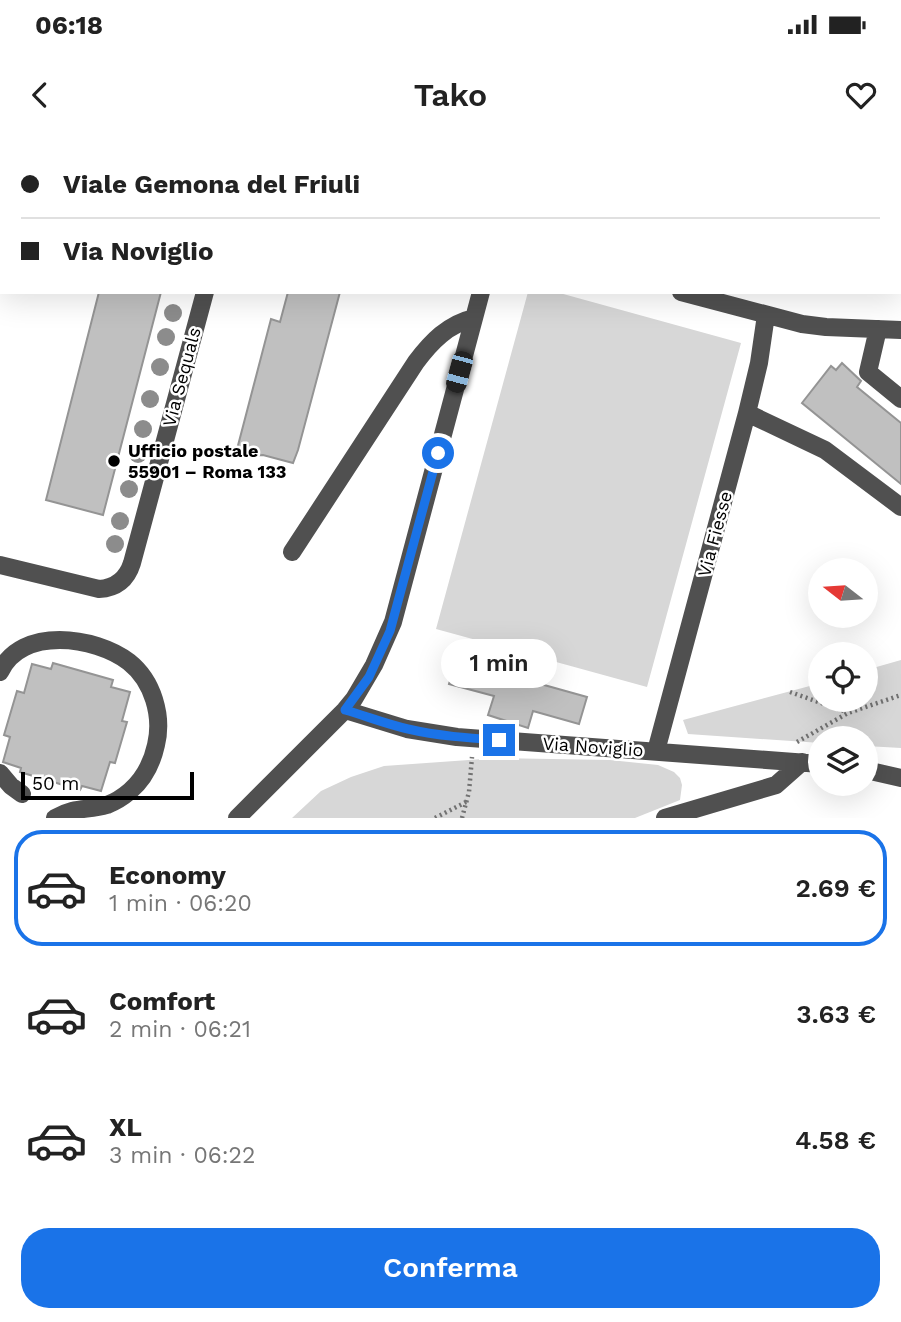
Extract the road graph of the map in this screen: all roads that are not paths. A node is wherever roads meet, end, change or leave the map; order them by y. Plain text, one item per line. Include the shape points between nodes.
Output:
1 (204, 294) edge
2 (480, 294) edge
3 (688, 294) edge
4 (766, 315) junction
5 (474, 318) junction
6 (878, 329) junction
7 (901, 330) edge
8 (901, 399) edge
9 (747, 413) junction
10 (901, 507) edge
11 (292, 551) dead end
12 (0, 565) edge
13 (0, 672) edge
14 (345, 710) junction
15 (656, 751) junction
16 (802, 762) junction
17 (808, 763) edge
18 (0, 773) edge
19 (878, 773) edge
20 (901, 778) edge
21 (23, 794) dead end
22 (55, 818) edge
23 (237, 818) edge
24 (665, 818) edge

1 - 12 street, Via Sequals via 126,576 116,585 99,589
2 - 5 street
3 - 4 street
4 - 6 street via 826,327
4 - 9 street, Via Fiesse
5 - 11 street via 448,329 416,362
5 - 14 street via 393,622 369,677
6 - 7 street
6 - 8 street via 868,372
9 - 10 street via 825,450
9 - 15 street, Via Fiesse
13 - 22 street via 13,654 29,645 72,641 123,658 150,690 159,732 149,767 138,783 108,805 73,809
14 - 15 street, Via Noviglio via 407,729 472,739
14 - 23 street
15 - 16 street, Via Noviglio
16 - 17 street, Via Noviglio
16 - 24 street via 776,785
18 - 21 street
19 - 20 street

